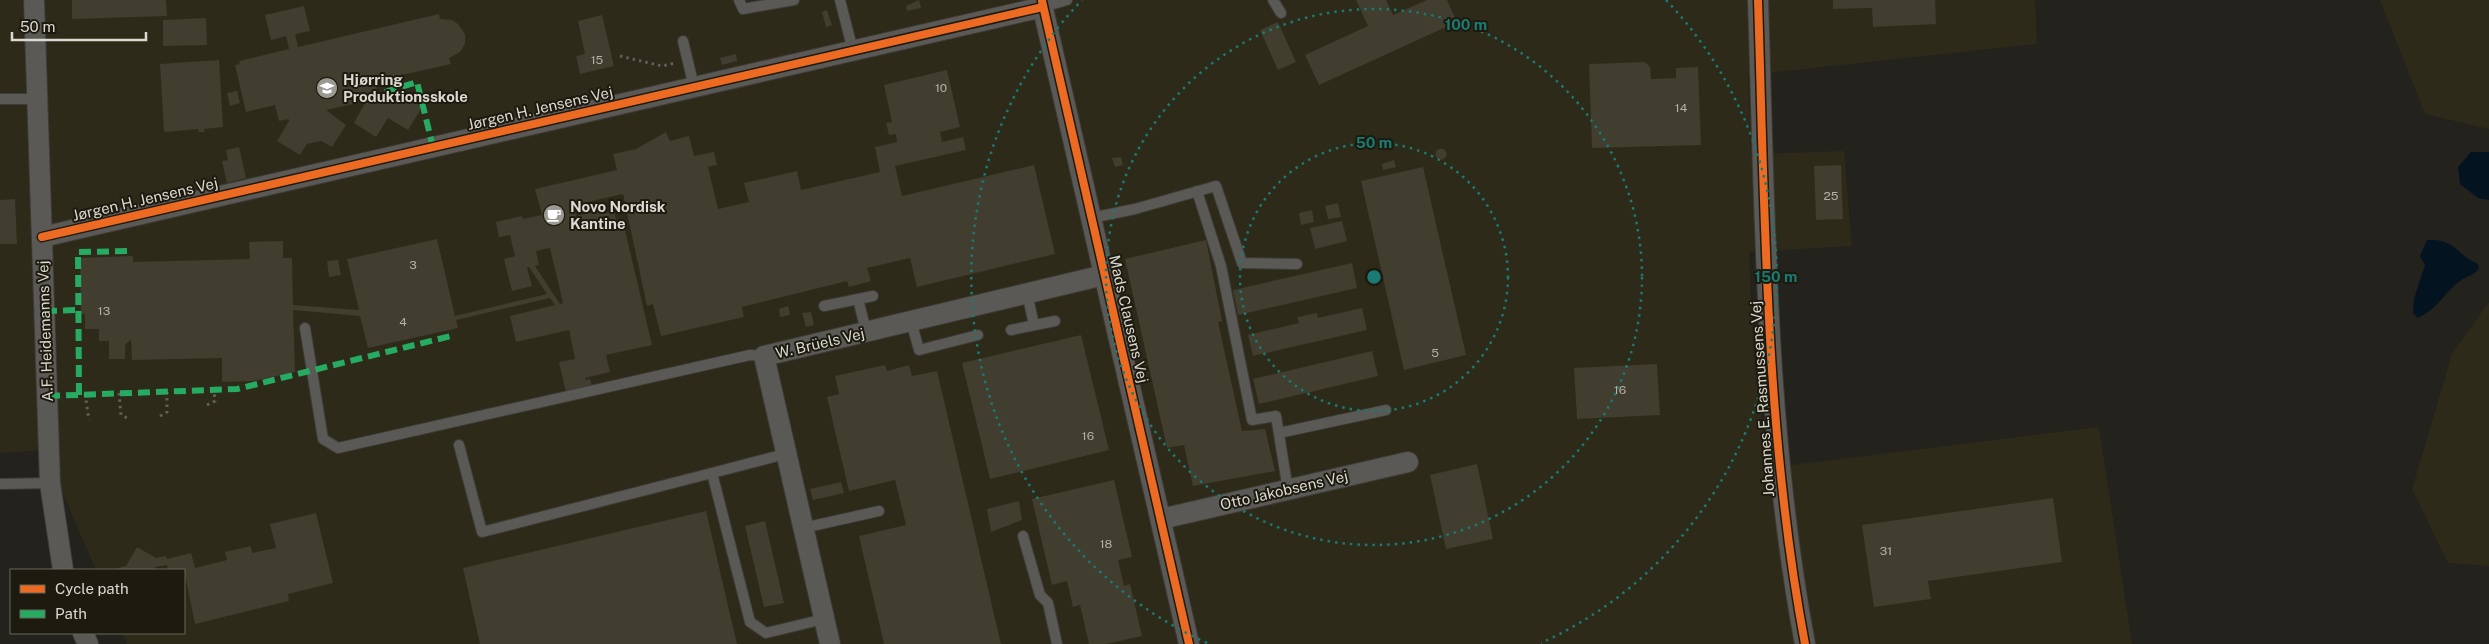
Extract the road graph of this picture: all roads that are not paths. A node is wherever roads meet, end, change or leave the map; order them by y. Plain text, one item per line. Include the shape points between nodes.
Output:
1 (34, 0) edge
2 (738, 0) edge
3 (794, 0) edge
4 (840, 0) edge
5 (1067, 0) edge
6 (1273, 0) edge
7 (1758, 0) edge
8 (1042, 3) edge
9 (1281, 13) dead end
10 (683, 41) dead end
11 (853, 51) junction
12 (694, 87) junction
13 (38, 98) junction
14 (0, 99) edge
15 (1197, 191) junction
16 (1091, 218) junction
17 (42, 237) junction
18 (1297, 264) dead end
19 (1104, 274) junction
20 (1027, 293) junction
21 (873, 296) dead end
22 (858, 299) junction
23 (824, 306) dead end
24 (911, 321) junction
25 (1055, 321) dead end
26 (1034, 325) junction
27 (305, 328) dead end
28 (1011, 330) dead end
29 (866, 331) junction
30 (978, 335) dead end
31 (764, 356) junction
32 (1386, 410) dead end
33 (1279, 433) junction
34 (459, 445) dead end
35 (786, 454) junction
36 (1408, 462) dead end
37 (712, 473) junction
38 (50, 483) junction
39 (0, 484) edge
40 (1288, 490) junction
41 (879, 512) dead end
42 (1161, 519) junction
43 (803, 528) junction
44 (1023, 536) dead end
45 (63, 569) edge
46 (824, 619) junction
47 (830, 644) edge
48 (1056, 644) edge
49 (1189, 644) edge
50 (1806, 644) edge

1 - 13 street, A.F. Heidemanns Vej
2 - 3 lane via 743,9
4 - 11 lane
5 - 8 lane
6 - 9 lane
7 - 50 street, Johannes E. Rasmussens Vej via 1769,338 1777,446 1796,593
8 - 11 street, Jørgen H. Jensens Vej
8 - 16 street, Mads Clausens Vej
10 - 12 lane
11 - 12 street, Jørgen H. Jensens Vej
12 - 17 street, Jørgen H. Jensens Vej
13 - 14 lane
13 - 17 street, A.F. Heidemanns Vej
15 - 16 lane
15 - 18 lane via 1216,186 1242,263
15 - 33 lane via 1221,266 1252,420 1276,416
16 - 19 street, Mads Clausens Vej
17 - 38 street, A.F. Heidemanns Vej
19 - 20 street, W. Brüels Vej
19 - 42 street, Mads Clausens Vej
20 - 24 street, W. Brüels Vej
20 - 26 lane
21 - 22 lane
22 - 23 lane
22 - 29 lane
24 - 29 street, W. Brüels Vej
24 - 30 lane via 919,350
25 - 26 lane
26 - 28 lane
27 - 31 lane via 323,439 338,448 750,355
29 - 31 street, W. Brüels Vej
31 - 35 street, W. Brüels Vej
32 - 33 lane
33 - 40 lane
34 - 37 lane via 482,532
35 - 37 lane
35 - 43 street, W. Brüels Vej
36 - 40 street, Otto Jakobsens Vej
37 - 46 lane via 750,622 766,632
38 - 39 lane
38 - 45 street, A.F. Heidemanns Vej
40 - 42 street, Otto Jakobsens Vej
41 - 43 lane
42 - 49 street, Mads Clausens Vej
43 - 46 street, W. Brüels Vej
44 - 48 lane via 1040,595 1048,603
46 - 47 street, W. Brüels Vej

